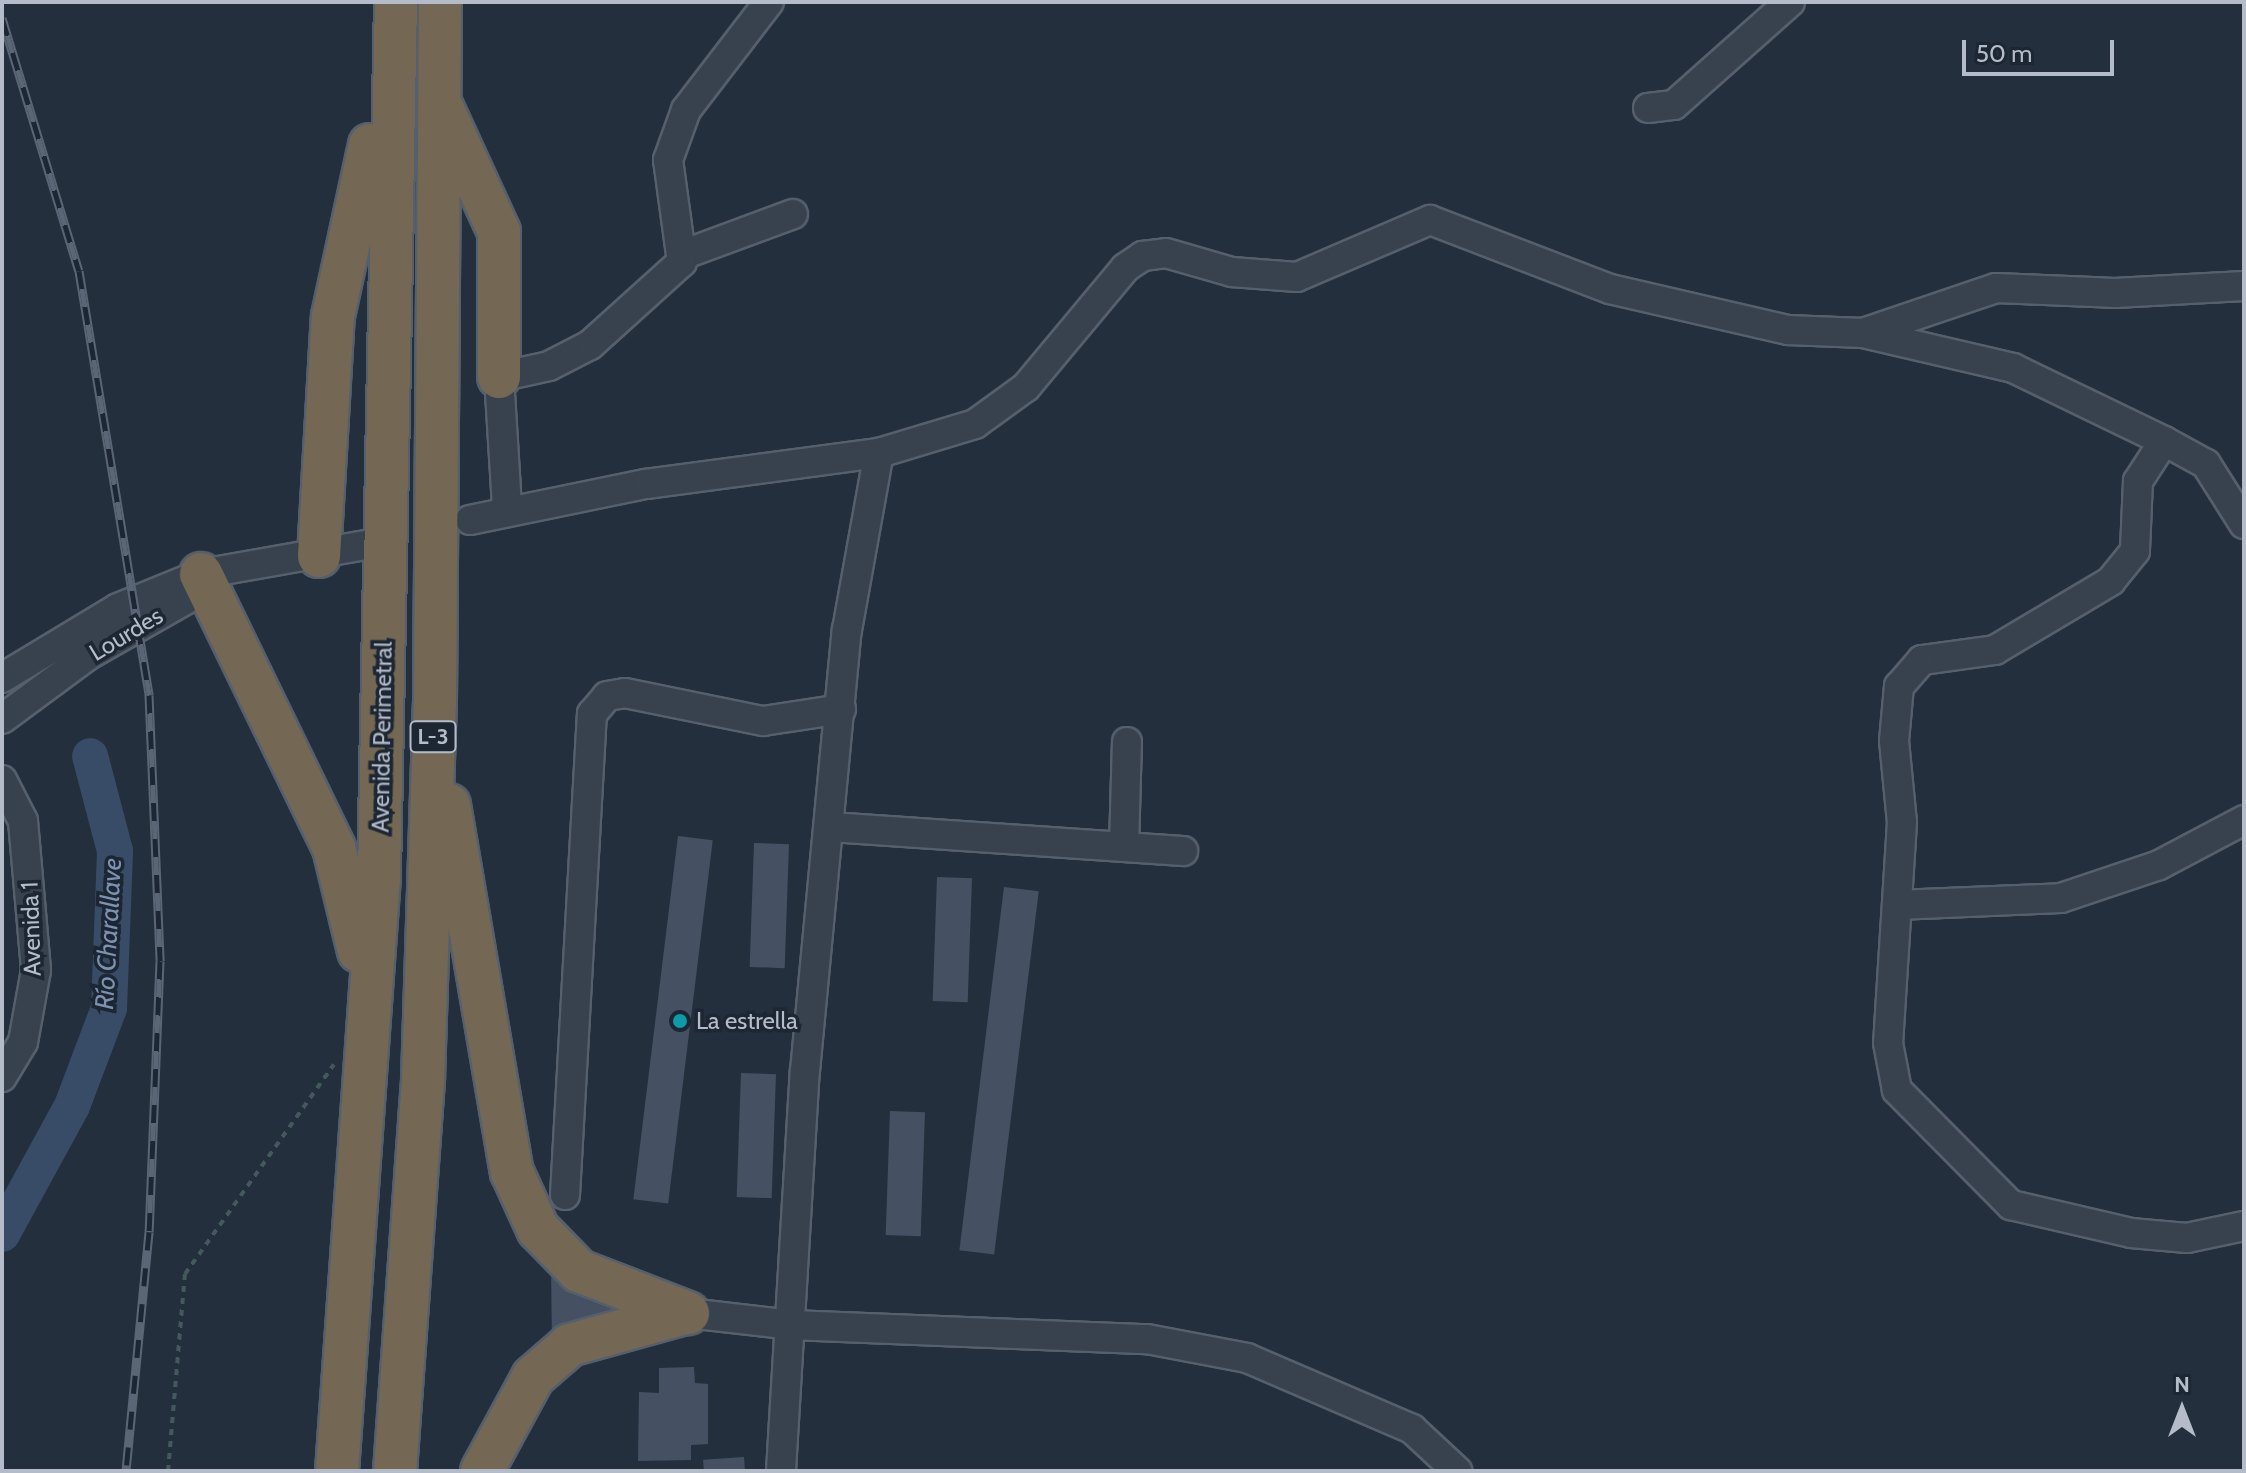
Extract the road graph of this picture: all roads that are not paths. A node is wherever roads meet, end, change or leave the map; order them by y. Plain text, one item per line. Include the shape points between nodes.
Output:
1 (396, 2) edge
2 (440, 2) edge
3 (769, 2) edge
4 (1790, 2) edge
5 (393, 51) junction
6 (437, 99) junction
7 (1648, 108) dead end
8 (483, 184) junction
9 (438, 202) junction
10 (793, 214) dead end
11 (685, 254) junction
12 (2244, 286) edge
13 (1863, 333) junction
14 (499, 377) junction
15 (2164, 441) junction
16 (879, 453) junction
17 (507, 507) junction
18 (470, 520) dead end
19 (2244, 524) edge
20 (371, 544) dead end
21 (319, 556) junction
22 (205, 581) junction
23 (2, 678) edge
24 (435, 704) junction
25 (841, 709) junction
26 (2, 719) edge
27 (1127, 742) dead end
28 (2, 780) edge
29 (2244, 820) edge
30 (830, 827) junction
31 (1124, 847) junction
32 (1183, 851) dead end
33 (1897, 905) junction
34 (354, 1066) junction
35 (2, 1077) edge
36 (565, 1195) dead end
37 (2244, 1226) edge
38 (688, 1313) junction
39 (791, 1325) junction
40 (337, 1471) edge
41 (395, 1471) edge
42 (482, 1471) edge
43 (781, 1471) edge
44 (1457, 1471) edge

1 - 5 highway, Avenida Perimetral / L-3
2 - 6 highway, Avenida Perimetral / L-3
3 - 11 street via 686,110 668,160
4 - 7 street via 1674,105
5 - 21 highway via 333,316
5 - 34 highway, Avenida Perimetral / L-3
6 - 8 highway
6 - 9 highway, Avenida Perimetral / L-3
8 - 9 highway via 465,178 446,185
8 - 14 highway via 499,232
9 - 24 highway, Avenida Perimetral / L-3
10 - 11 street
11 - 14 street via 590,345 549,366
12 - 13 street via 2115,293 1996,288
13 - 15 street via 2013,368
13 - 16 street via 1788,330 1610,289 1430,220 1297,277 1232,272 1166,253 1143,256 1125,268 1026,387 975,424
14 - 17 street
15 - 19 street via 2206,464
15 - 33 street via 2138,481 2135,551 2111,581 1995,650 1922,660 1899,686
16 - 17 street
16 - 25 street via 847,630
17 - 18 street
20 - 21 street
21 - 22 street via 259,565
22 - 23 street via 118,608
22 - 26 street, Lourdes
22 - 34 highway via 334,848 356,918
24 - 38 highway via 512,1172 538,1229 579,1271
24 - 41 highway, Avenida Perimetral / L-3 via 423,1080
25 - 30 street
25 - 36 street via 763,721 625,693 607,696 592,714
27 - 31 street
28 - 35 street, Avenida 1 via 23,821 36,970 23,1042
29 - 33 street via 2159,865 2061,898
30 - 31 street
30 - 39 street via 805,1071
31 - 32 street
33 - 37 street via 1888,1043 1897,1090 1973,1173 2011,1205 2131,1233 2187,1238
34 - 40 highway, Avenida Perimetral / L-3
38 - 39 street
38 - 42 highway via 570,1345 533,1377
39 - 43 street
39 - 44 street via 1147,1339 1247,1358 1412,1429

